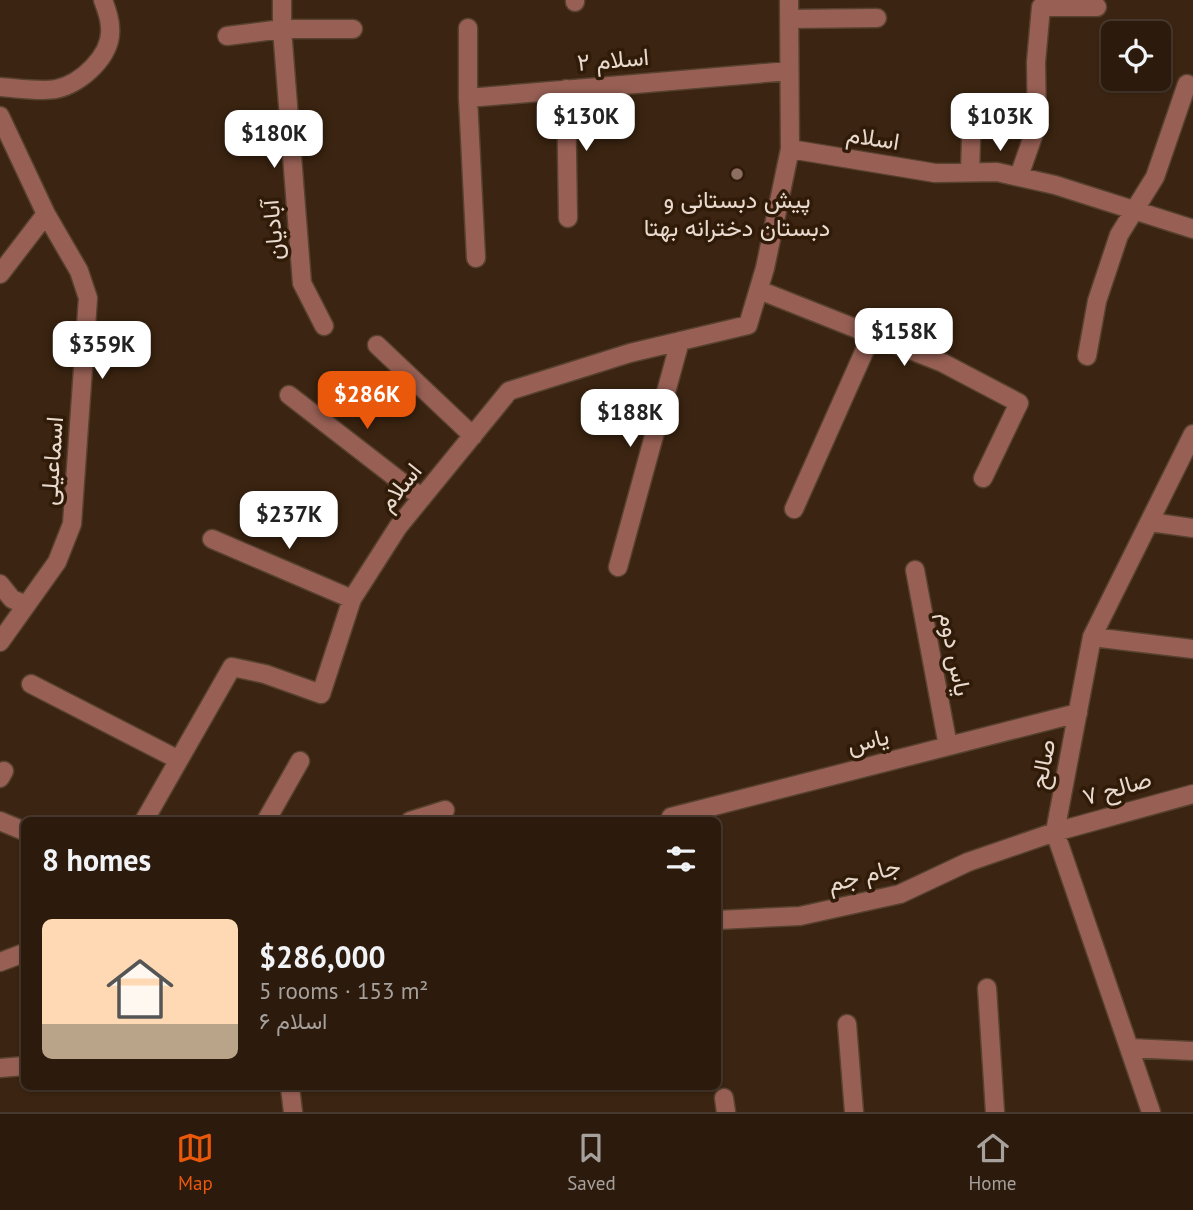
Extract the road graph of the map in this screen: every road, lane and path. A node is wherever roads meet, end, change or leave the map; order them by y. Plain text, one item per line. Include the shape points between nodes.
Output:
1 (103, 0) edge
2 (282, 0) edge
3 (789, 0) edge
4 (1097, 7) dead end
5 (877, 18) dead end
6 (789, 19) junction
7 (468, 28) dead end
8 (282, 29) junction
9 (354, 29) dead end
10 (227, 36) dead end
11 (789, 71) junction
12 (1187, 84) dead end
13 (0, 87) edge
14 (566, 89) junction
15 (468, 98) junction
16 (972, 109) dead end
17 (0, 116) edge
18 (790, 149) junction
19 (970, 172) junction
20 (1018, 176) junction
21 (1136, 210) junction
22 (46, 214) junction
23 (568, 218) dead end
24 (1193, 229) edge
25 (476, 258) dead end
26 (0, 274) edge
27 (759, 290) junction
28 (324, 326) dead end
29 (872, 334) junction
30 (680, 341) junction
31 (377, 345) dead end
32 (1087, 356) dead end
33 (289, 395) dead end
34 (1193, 434) edge
35 (472, 436) junction
36 (983, 478) dead end
37 (422, 498) junction
38 (794, 509) dead end
39 (1150, 522) junction
40 (1193, 528) edge
41 (212, 539) dead end
42 (618, 567) dead end
43 (915, 570) dead end
44 (0, 584) edge
45 (352, 599) junction
46 (26, 605) junction
47 (1093, 637) junction
48 (0, 642) edge
49 (1193, 649) edge
50 (31, 684) dead end
51 (1078, 713) junction
52 (948, 746) junction
53 (179, 760) junction
54 (300, 761) dead end
55 (1193, 794) edge
56 (445, 810) dead end
57 (146, 817) edge
58 (268, 817) edge
59 (423, 817) edge
60 (671, 817) dead end
61 (0, 821) edge
62 (21, 830) edge
63 (1055, 832) junction
64 (721, 920) edge
65 (21, 954) edge
66 (0, 962) edge
67 (987, 988) dead end
68 (847, 1024) dead end
69 (1130, 1048) junction
70 (1193, 1051) edge
71 (21, 1066) edge
72 (0, 1068) edge
73 (290, 1090) edge
74 (293, 1112) edge
75 (853, 1112) edge
76 (995, 1112) edge
77 (1151, 1112) edge

1 - 13 street via 111,29 105,51 92,69 55,90
2 - 8 street, آبادیان
3 - 6 street, اسلام
4 - 20 street via 1041,7 1037,125
5 - 6 street
6 - 11 street, اسلام
7 - 15 street
8 - 9 street
8 - 10 street
8 - 28 street, آبادیان via 302,283
11 - 14 street, اسلام ۲
11 - 18 street, اسلام
12 - 21 street via 1156,177
14 - 15 street, اسلام ۲
14 - 23 street
15 - 25 street
16 - 19 street
17 - 22 street, اسماعیلی
18 - 19 street, اسلام via 935,173
18 - 27 street, اسلام
19 - 20 street, اسلام
20 - 21 street, اسلام
21 - 24 street, اسلام
21 - 32 street via 1119,235 1097,301
22 - 26 street
22 - 46 street, اسماعیلی via 79,271 88,298 72,524 57,562
27 - 29 street
27 - 30 street, اسلام via 748,325
29 - 36 street via 1019,402
29 - 38 street
30 - 35 street, اسلام via 509,391
30 - 42 street
31 - 35 street
33 - 37 street
34 - 39 street, صالح
35 - 37 street, اسلام
37 - 45 street, اسلام
39 - 40 street
39 - 47 street, صالح
41 - 45 street
43 - 52 street, یاس دوم
44 - 46 street via 12,600
45 - 53 street, اسلام via 321,694 232,667
46 - 48 street, اسماعیلی
47 - 49 street
47 - 51 street, صالح
50 - 53 street
51 - 52 street, یاس
51 - 63 street, صالح
52 - 60 street, یاس
53 - 57 street, اسلام
54 - 58 street
55 - 63 street, صالح ۷
56 - 59 street
61 - 62 street
63 - 64 street, جام جم via 968,862 900,894 800,916
63 - 69 street
65 - 66 street
67 - 76 street
68 - 75 street
69 - 70 street
69 - 77 street
71 - 72 street
73 - 74 street

